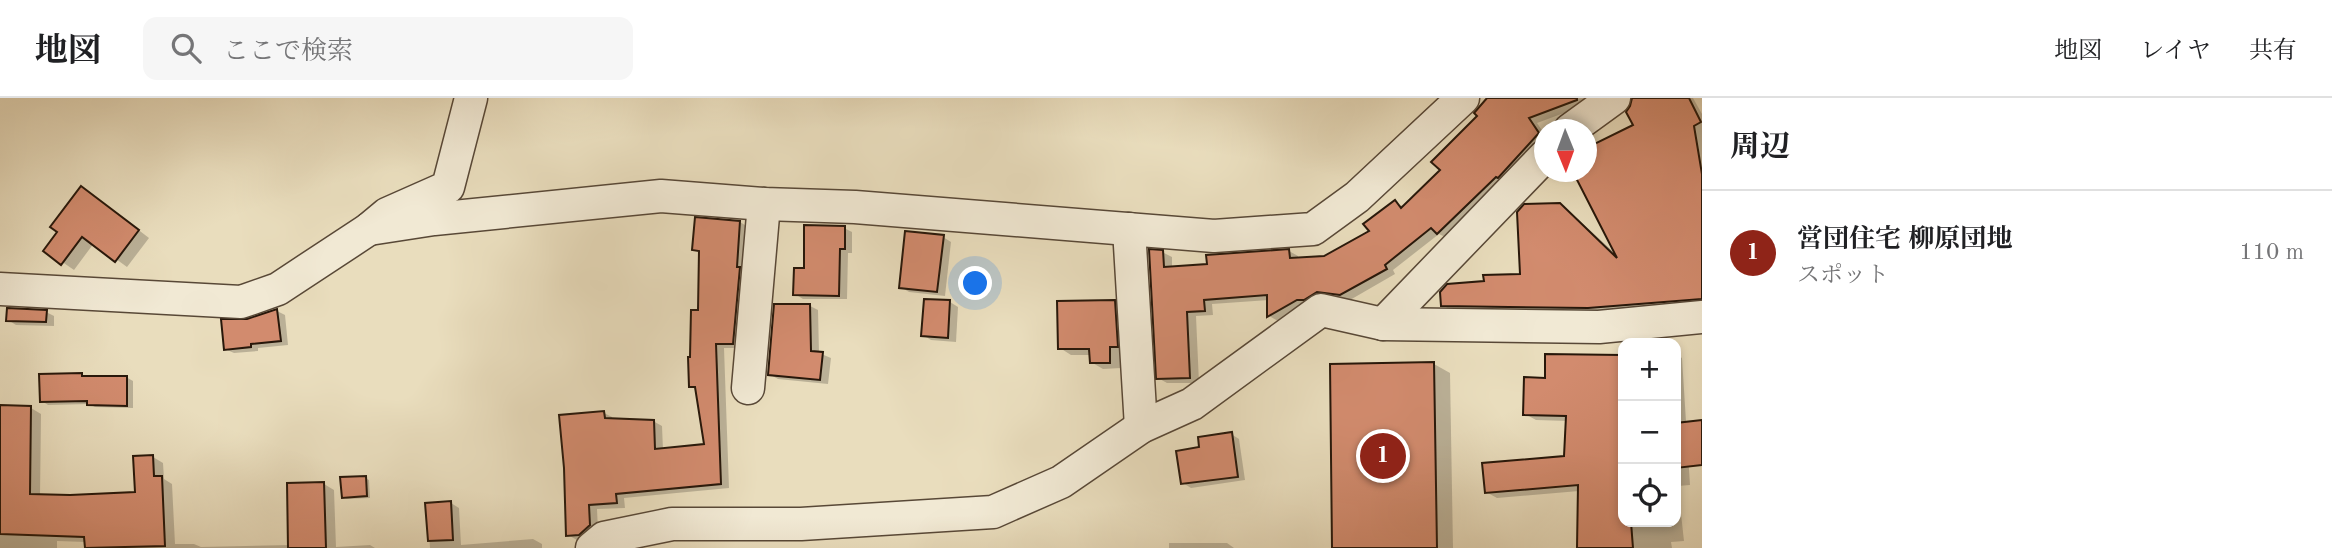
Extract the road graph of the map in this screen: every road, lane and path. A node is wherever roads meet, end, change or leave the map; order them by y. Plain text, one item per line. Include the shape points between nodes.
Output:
1 (471, 98) edge
2 (1462, 98) edge
3 (1614, 98) edge
4 (1585, 119) edge
5 (1534, 167) edge
6 (764, 204) junction
7 (369, 229) junction
8 (1129, 229) junction
9 (0, 289) edge
10 (1702, 317) edge
11 (1383, 324) junction
12 (748, 388) dead end
13 (1141, 428) junction
14 (592, 548) edge

1 - 7 street via 448,187 387,214
2 - 8 street via 1357,197 1313,229 1214,236
3 - 4 street
5 - 11 street
6 - 7 street via 661,196
6 - 8 street
6 - 12 street
7 - 9 street via 278,289 242,302
8 - 13 street
10 - 11 street via 1599,327
11 - 13 street via 1321,310 1192,404
13 - 14 street via 1061,482 993,512 801,524 672,524 604,538

